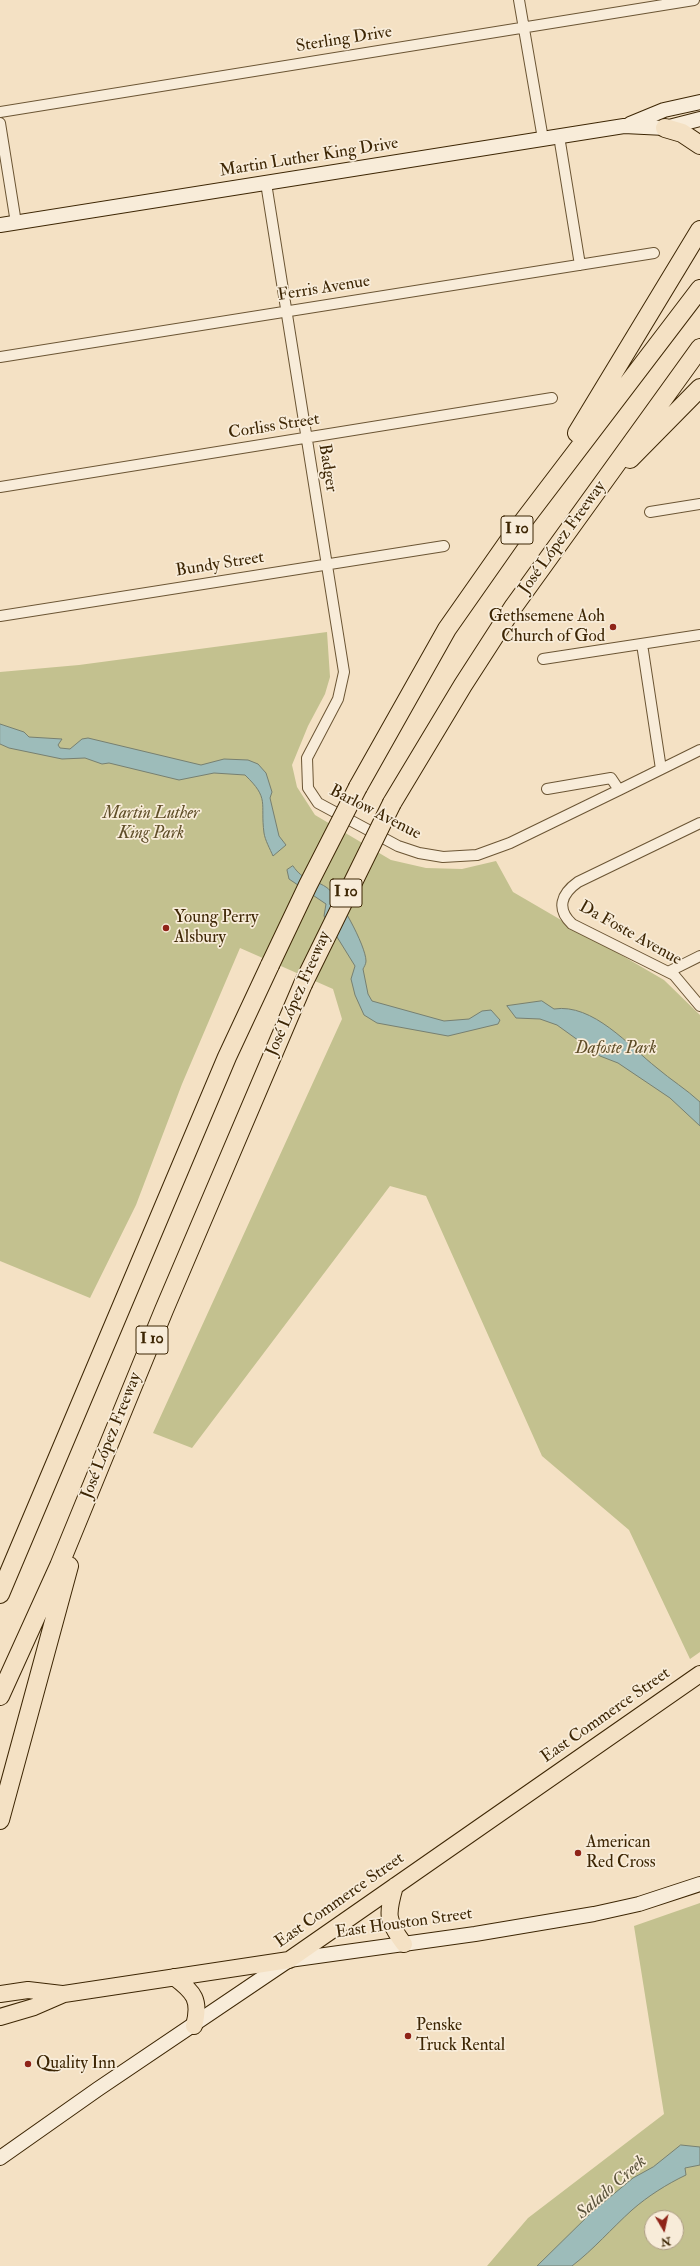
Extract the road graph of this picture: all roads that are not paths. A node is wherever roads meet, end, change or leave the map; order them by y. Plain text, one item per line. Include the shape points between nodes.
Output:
1 (519, 0) edge
2 (694, 0) edge
3 (523, 27) junction
4 (700, 102) edge
5 (0, 112) edge
6 (700, 119) edge
7 (0, 122) edge
8 (624, 126) junction
9 (665, 128) junction
10 (559, 136) junction
11 (543, 139) junction
12 (700, 145) edge
13 (266, 183) junction
14 (16, 223) junction
15 (0, 225) edge
16 (700, 230) edge
17 (654, 253) dead end
18 (580, 265) junction
19 (700, 289) edge
20 (286, 312) junction
21 (700, 348) edge
22 (0, 357) edge
23 (700, 388) edge
24 (552, 398) dead end
25 (306, 438) junction
26 (0, 487) edge
27 (598, 489) junction
28 (700, 504) edge
29 (650, 512) dead end
30 (515, 532) junction
31 (444, 546) dead end
32 (326, 565) junction
33 (0, 616) edge
34 (700, 635) edge
35 (642, 644) junction
36 (543, 659) dead end
37 (342, 686) joint
38 (700, 750) edge
39 (661, 769) junction
40 (547, 788) dead end
41 (619, 790) junction
42 (700, 822) edge
43 (700, 956) edge
44 (668, 972) junction
45 (700, 1006) edge
46 (87, 1498) junction
47 (22, 1540) junction
48 (0, 1572) edge
49 (0, 1594) edge
50 (700, 1674) edge
51 (0, 1696) edge
52 (0, 1820) edge
53 (700, 1884) edge
54 (395, 1886) junction
55 (404, 1944) junction
56 (289, 1960) junction
57 (174, 1977) junction
58 (0, 1994) edge
59 (64, 1994) junction
60 (0, 2017) edge
61 (194, 2026) junction
62 (0, 2158) edge

1 - 3 street
2 - 3 street, Sterling Drive
3 - 5 street, Sterling Drive
3 - 11 street
4 - 8 main road, Martin Luther King Drive via 664,110
6 - 9 main road, Martin Luther King Drive
7 - 14 street
8 - 9 main road, Martin Luther King Drive
8 - 10 main road, Martin Luther King Drive
9 - 12 highway via 682,133
10 - 11 main road, Martin Luther King Drive
10 - 18 street
11 - 13 main road, Martin Luther King Drive
13 - 14 main road, Martin Luther King Drive
13 - 20 street, Badger
14 - 15 main road, Martin Luther King Drive
16 - 30 highway via 612,378
17 - 18 street, Ferris Avenue
18 - 20 street, Ferris Avenue
19 - 30 highway, I 10
20 - 22 street, Ferris Avenue
20 - 25 street, Badger
21 - 27 highway, José López Freeway / I 10
23 - 27 highway via 663,428
24 - 25 street, Corliss Street
25 - 26 street, Corliss Street
25 - 32 street, Badger
27 - 46 highway, José López Freeway / I 10, bridge via 514,606 462,685 392,803 303,984
28 - 29 street
30 - 47 highway, I 10, bridge via 448,629 358,787 308,885 234,1043
31 - 32 street, Bundy Street
32 - 33 street, Bundy Street
32 - 37 street, Badger via 342,661
34 - 35 street
35 - 36 street
35 - 39 street
37 - 41 street, Barlow Avenue via 336,703 307,758 308,788 318,803 332,812 407,850 444,857 477,855 510,843
38 - 39 street, Barlow Avenue
39 - 41 street, Barlow Avenue
40 - 41 street via 612,778
42 - 44 street, Da Foste Avenue via 578,882 563,897 563,913 572,924
43 - 44 street
44 - 45 street, Da Foste Avenue via 674,975
46 - 51 highway, José López Freeway / I 10
46 - 52 highway
47 - 48 highway
47 - 49 highway, I 10
50 - 54 main road, East Commerce Street
53 - 55 main road, East Houston Street via 639,1904 594,1914
54 - 55 main road via 388,1912 389,1922
54 - 56 main road, East Commerce Street
55 - 56 main road, East Houston Street
56 - 57 main road, East Houston Street
56 - 61 main road, East Commerce Street
57 - 59 main road, East Houston Street
57 - 61 main road via 193,1994 197,2013
58 - 59 main road, East Houston Street via 28,1990
59 - 60 main road, East Houston Street via 34,2007
61 - 62 main road, East Commerce Street

